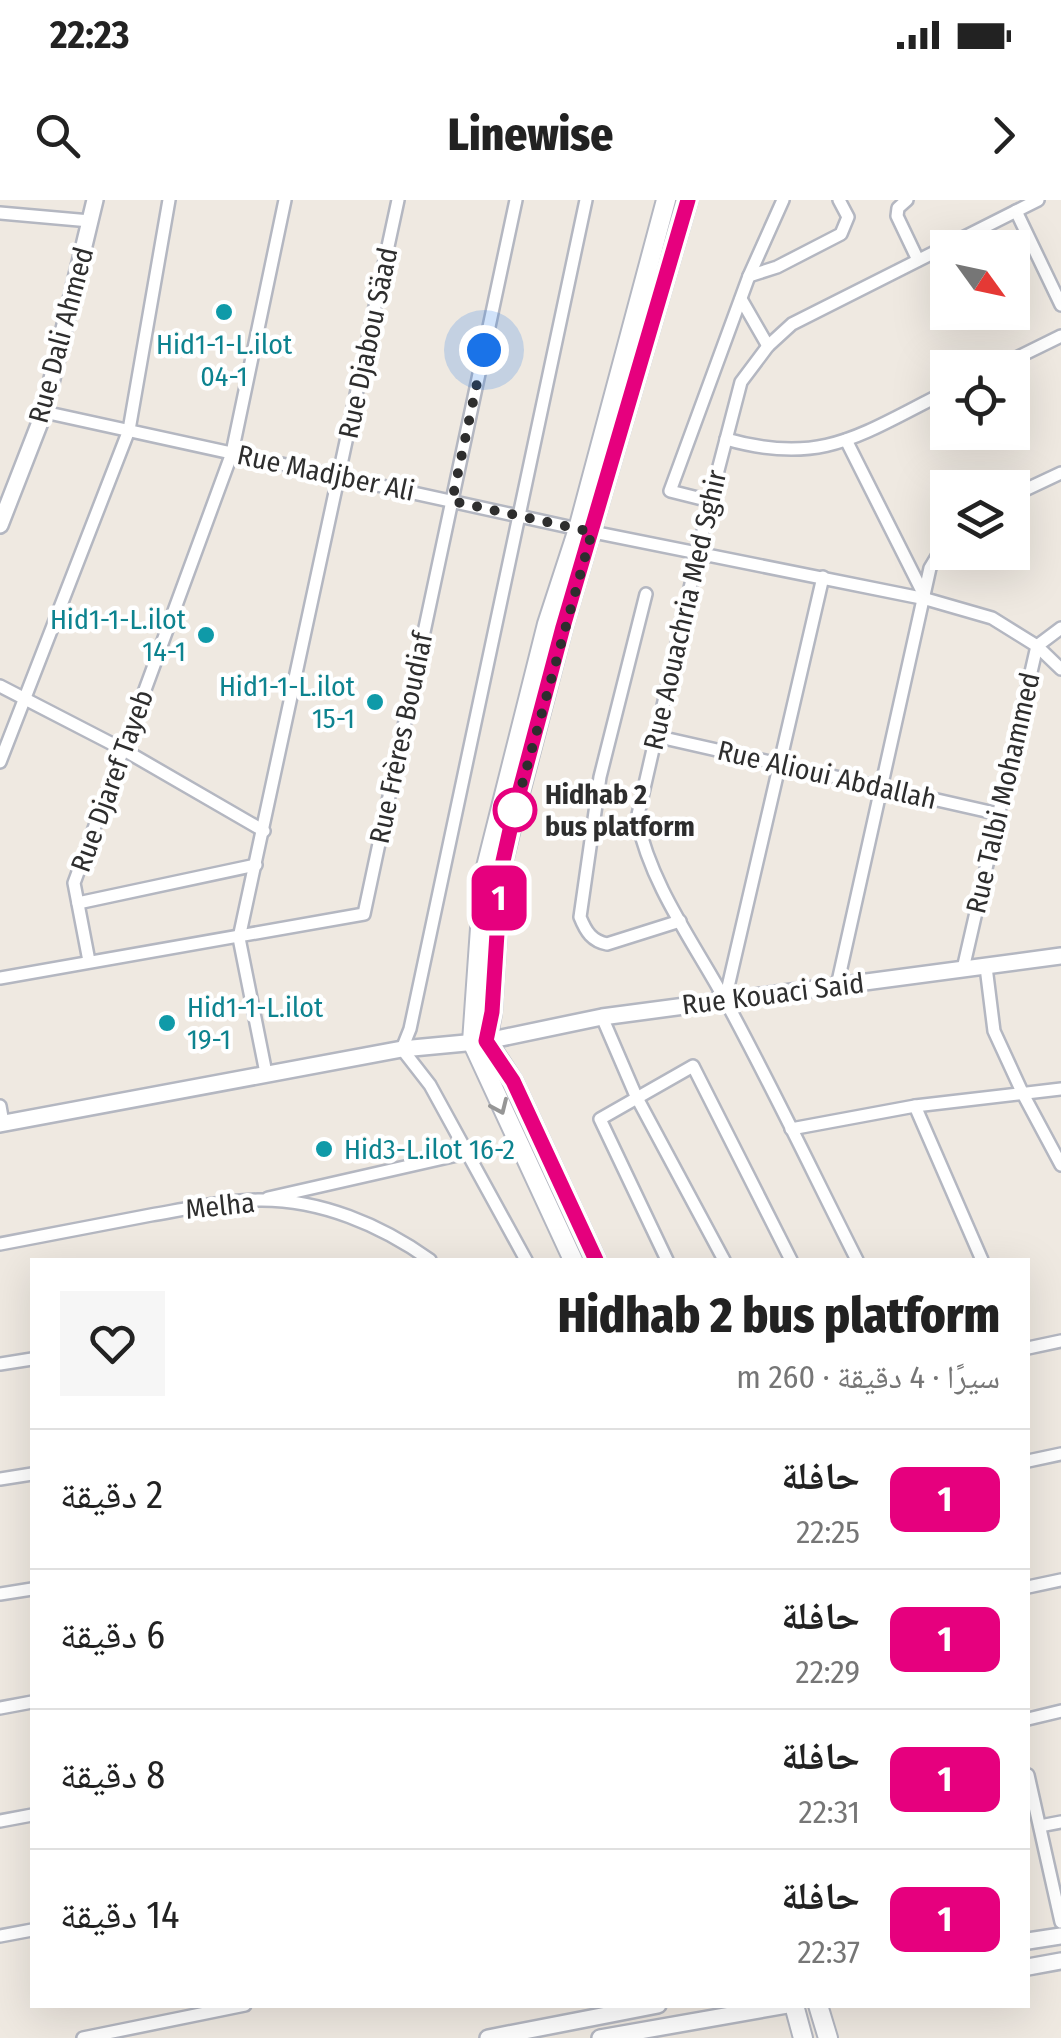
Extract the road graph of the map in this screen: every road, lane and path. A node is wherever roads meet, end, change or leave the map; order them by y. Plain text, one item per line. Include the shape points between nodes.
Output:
1 (95, 200) edge
2 (170, 200) edge
3 (286, 200) edge
4 (398, 200) edge
5 (516, 200) edge
6 (586, 200) edge
7 (666, 200) edge
8 (688, 200) edge
9 (784, 200) edge
10 (839, 200) edge
11 (907, 200) edge
12 (1038, 200) edge
13 (1016, 211) junction
14 (0, 213) edge
15 (90, 222) junction
16 (918, 260) junction
17 (749, 276) junction
18 (741, 299) junction
19 (1061, 305) edge
20 (1061, 336) edge
21 (768, 346) junction
22 (1030, 351) edge
23 (930, 400) edge
24 (44, 412) junction
25 (129, 430) junction
26 (726, 439) junction
27 (846, 440) junction
28 (232, 452) junction
29 (1061, 473) edge
30 (339, 477) junction
31 (1030, 488) edge
32 (452, 501) junction
33 (710, 501) junction
34 (517, 514) junction
35 (0, 525) edge
36 (585, 530) junction
37 (698, 552) junction
38 (930, 568) edge
39 (822, 577) junction
40 (646, 594) dead end
41 (926, 599) junction
42 (1061, 628) edge
43 (1037, 646) junction
44 (1061, 668) edge
45 (0, 686) edge
46 (24, 696) junction
47 (655, 736) junction
48 (124, 750) junction
49 (0, 762) edge
50 (780, 764) junction
51 (882, 788) junction
52 (999, 814) junction
53 (264, 831) junction
54 (256, 865) junction
55 (78, 903) junction
56 (680, 921) junction
57 (239, 938) junction
58 (1061, 956) edge
59 (89, 961) junction
60 (986, 966) junction
61 (962, 970) junction
62 (0, 978) edge
63 (838, 986) junction
64 (725, 1000) junction
65 (602, 1017) junction
66 (479, 1041) junction
67 (402, 1049) junction
68 (266, 1073) junction
69 (1061, 1089) edge
70 (1023, 1094) junction
71 (636, 1096) junction
72 (0, 1106) edge
73 (915, 1106) junction
74 (2, 1124) edge
75 (791, 1128) junction
76 (466, 1153) junction
77 (1061, 1165) edge
78 (259, 1200) junction
79 (0, 1244) edge
80 (427, 1258) edge
81 (525, 1258) edge
82 (571, 1258) edge
83 (595, 1258) edge
84 (665, 1258) edge
85 (723, 1258) edge
86 (790, 1258) edge
87 (855, 1258) edge
88 (981, 1258) edge
89 (1061, 1341) edge
90 (1030, 1348) edge
91 (30, 1359) edge
92 (0, 1364) edge
93 (1061, 1454) edge
94 (1030, 1461) edge
95 (30, 1474) edge
96 (0, 1480) edge
97 (1061, 1580) edge
98 (1030, 1587) edge
99 (30, 1589) edge
100 (0, 1594) edge
101 (30, 1702) edge
102 (0, 1708) edge
103 (1061, 1711) edge
104 (1030, 1719) edge
105 (1030, 1784) edge
106 (30, 1815) edge
107 (0, 1821) edge
108 (1061, 1822) edge
109 (1040, 1826) junction
110 (1061, 1922) edge
111 (30, 1930) edge
112 (0, 1936) edge
113 (1061, 1936) edge
114 (1030, 1941) edge
115 (1061, 1961) edge
116 (1030, 1966) edge
117 (230, 2008) edge
118 (604, 2008) edge
119 (643, 2008) edge
120 (773, 2008) edge
121 (791, 2008) edge
122 (819, 2008) edge
123 (581, 2020) junction
124 (562, 2031) edge
125 (83, 2038) edge
126 (488, 2038) edge
127 (600, 2038) edge
128 (804, 2038) edge
129 (828, 2038) edge

1 - 15 street, Rue Dali Ahmed
2 - 25 street
3 - 28 street, Rue Djaref Tayeb
4 - 30 street, Rue Djabou Säad
5 - 32 street, Rue Frères Boudiaf
6 - 34 street
7 - 36 main road
8 - 36 main road
9 - 17 street
10 - 17 street via 848,217 841,234
11 - 16 street via 898,216
12 - 13 street, Rue Aouachria Med Sghir
13 - 16 street, Rue Aouachria Med Sghir
13 - 19 street
14 - 15 street
15 - 24 street, Rue Dali Ahmed
16 - 21 street, Rue Aouachria Med Sghir via 792,324
17 - 18 street
18 - 21 street
18 - 33 street via 670,491
20 - 22 street
21 - 26 street, Rue Aouachria Med Sghir via 741,382
23 - 27 street
24 - 25 street, Rue Madjber Ali
24 - 35 street, Rue Dali Ahmed
25 - 28 street, Rue Madjber Ali
25 - 46 street
26 - 27 street via 792,452
26 - 33 street, Rue Aouachria Med Sghir
27 - 41 street
28 - 30 street, Rue Madjber Ali
28 - 48 street, Rue Djaref Tayeb
29 - 31 street
30 - 32 street, Rue Madjber Ali
30 - 53 street, Rue Djabou Säad
32 - 34 street, Rue Madjber Ali
32 - 57 street, Rue Frères Boudiaf via 364,914
33 - 37 street, Rue Aouachria Med Sghir
34 - 36 street, Rue Madjber Ali
34 - 67 street
36 - 37 street, Rue Madjber Ali
36 - 66 main road via 547,624 486,867
37 - 39 street, Rue Madjber Ali
37 - 47 street, Rue Aouachria Med Sghir
38 - 41 street
39 - 41 street, Rue Madjber Ali
39 - 50 street
40 - 56 street via 600,777 580,918 597,942 607,944
41 - 43 street, Rue Madjber Ali via 992,618
41 - 51 street
42 - 43 street, Rue Talbi Mohammed
43 - 44 street, Rue Madjber Ali
43 - 52 street, Rue Talbi Mohammed
45 - 46 street
46 - 48 street
46 - 49 street
47 - 50 street, Rue Alioui Abdallah
47 - 56 street, Rue Aouachria Med Sghir via 636,820 642,847
48 - 53 street
48 - 55 street, Rue Djaref Tayeb via 74,883
50 - 51 street, Rue Alioui Abdallah
50 - 64 street
51 - 52 street, Rue Alioui Abdallah
51 - 63 street
52 - 61 street, Rue Talbi Mohammed
53 - 54 street, Rue Djabou Säad
54 - 55 street
54 - 57 street, Rue Djabou Säad
55 - 59 street, Rue Djaref Tayeb
56 - 64 street, Rue Aouachria Med Sghir
57 - 59 street, Rue Frères Boudiaf
57 - 68 street, Rue Djabou Säad
58 - 60 street, Rue Kouaci Said
59 - 62 street, Rue Frères Boudiaf
60 - 61 street, Rue Kouaci Said
60 - 70 street via 994,1031
61 - 63 street, Rue Kouaci Said
63 - 64 street, Rue Kouaci Said
64 - 65 street, Rue Kouaci Said
64 - 75 street, Rue Aouachria Med Sghir
65 - 66 street, Rue Kouaci Said
65 - 71 street
66 - 67 street, Rue Kouaci Said
66 -> 82 main road
66 - 83 main road via 513,1081
67 - 68 street, Rue Kouaci Said
67 - 76 street
68 - 74 street, Rue Kouaci Said
69 - 70 street
70 - 73 street
70 - 77 street
71 - 84 street via 600,1119
71 - 85 street
71 - 86 street via 693,1066
72 - 74 street
73 - 75 street
73 - 88 street
75 - 87 street, Rue Aouachria Med Sghir
76 - 78 street
76 - 81 street
78 - 79 street, Melha
78 - 80 street, Melha via 355,1217
89 - 90 street
91 - 92 street
93 - 94 street
95 - 96 street
97 - 98 street
99 - 100 street
101 - 102 street
103 - 104 street
105 - 109 street
106 - 107 street
108 - 109 street
109 - 110 street
111 - 112 street
113 - 114 street
115 - 116 street
117 - 125 street
118 - 123 street
119 - 123 street
120 - 127 street
121 - 128 main road
122 - 129 main road
123 - 124 street
124 - 126 street

